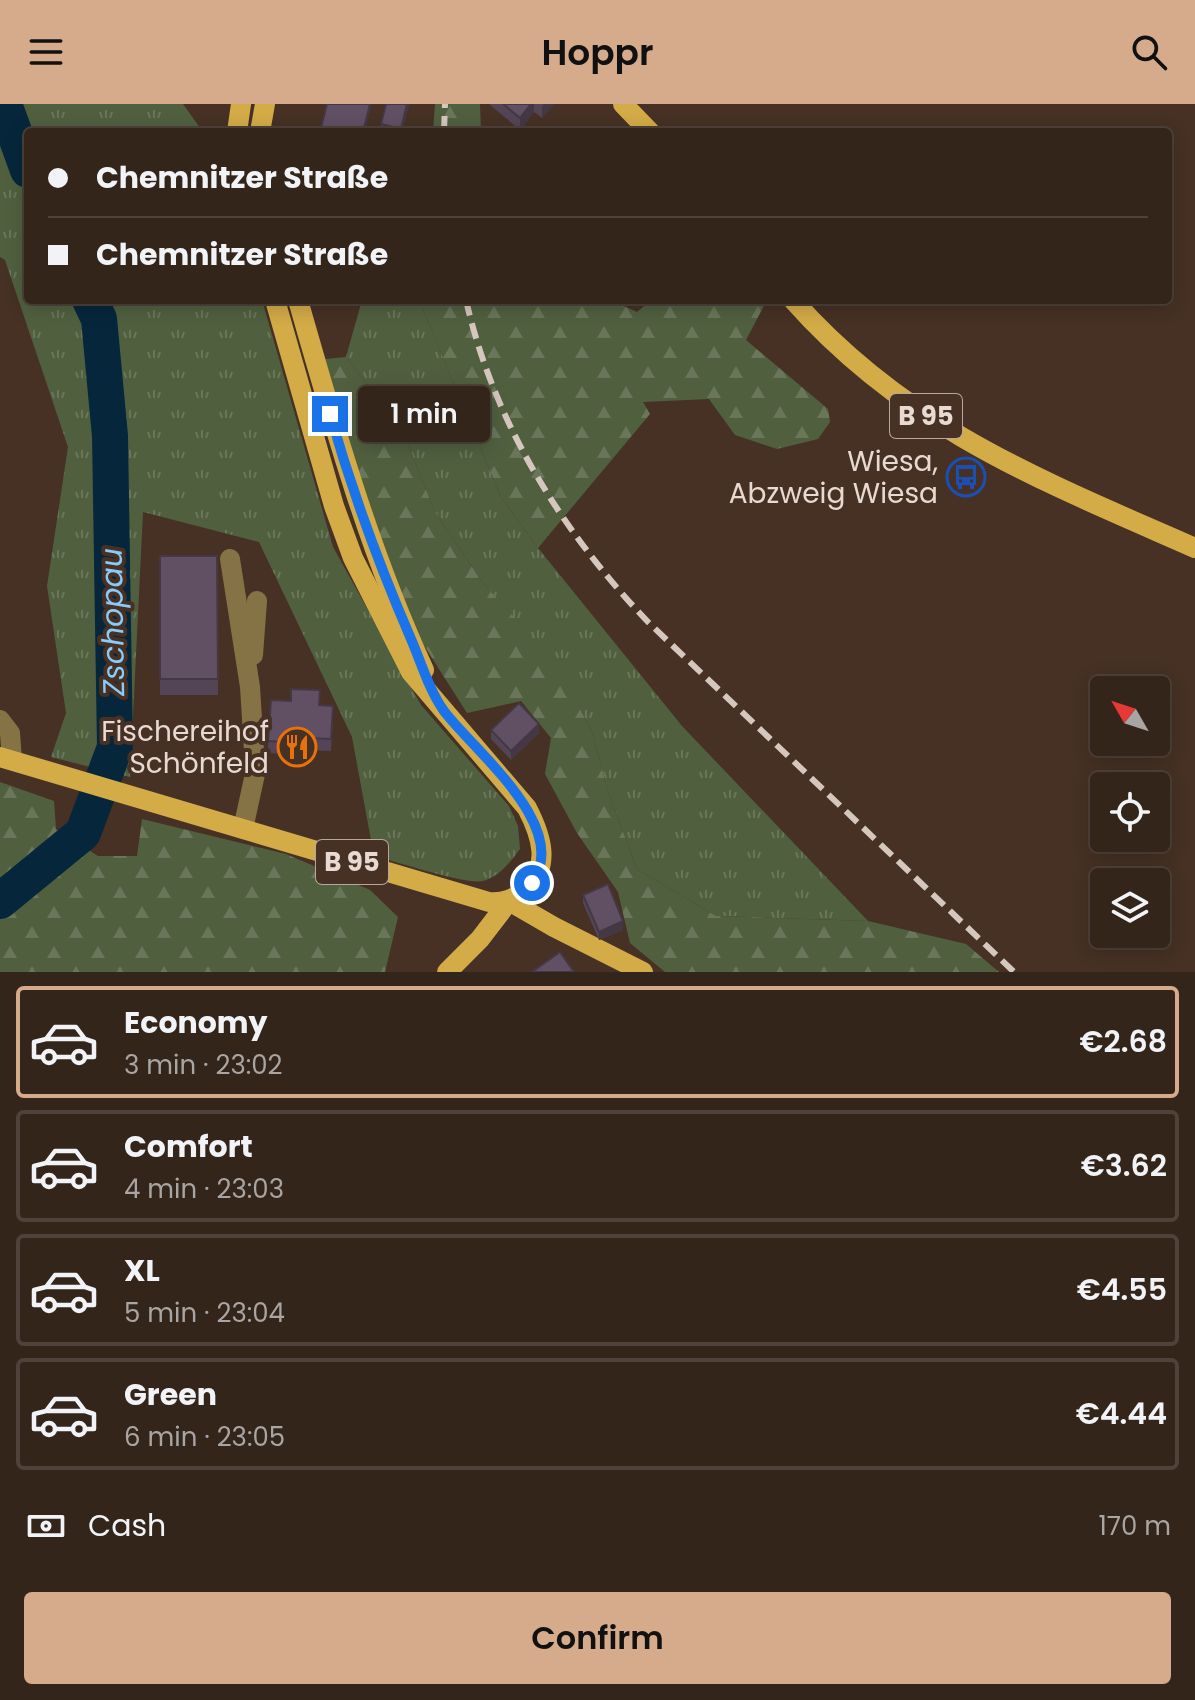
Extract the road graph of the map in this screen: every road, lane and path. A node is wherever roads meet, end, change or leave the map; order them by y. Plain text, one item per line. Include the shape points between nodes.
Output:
1 (241, 104) edge
2 (265, 104) edge
3 (623, 104) edge
4 (238, 128) edge
5 (261, 128) edge
6 (646, 128) edge
7 (276, 304) edge
8 (299, 304) edge
9 (797, 304) edge
10 (1195, 548) edge
11 (230, 559) dead end
12 (257, 601) dead end
13 (250, 687) junction
14 (441, 707) junction
15 (0, 720) edge
16 (6, 758) edge
17 (243, 829) junction
18 (509, 901) junction
19 (447, 972) edge
20 (643, 972) edge

1 - 4 main road
2 - 5 main road
3 - 6 main road
7 - 14 main road via 353,558 411,672
8 - 14 main road via 347,472
9 - 10 main road, B 95 via 880,383 962,439
11 - 13 lane
12 - 13 lane
13 - 17 lane via 255,774
14 - 18 main road via 534,821 542,865 532,883
15 - 16 lane via 10,733
16 - 17 main road, B 95
17 - 18 main road, B 95 via 472,898
18 - 19 main road
18 - 20 main road

